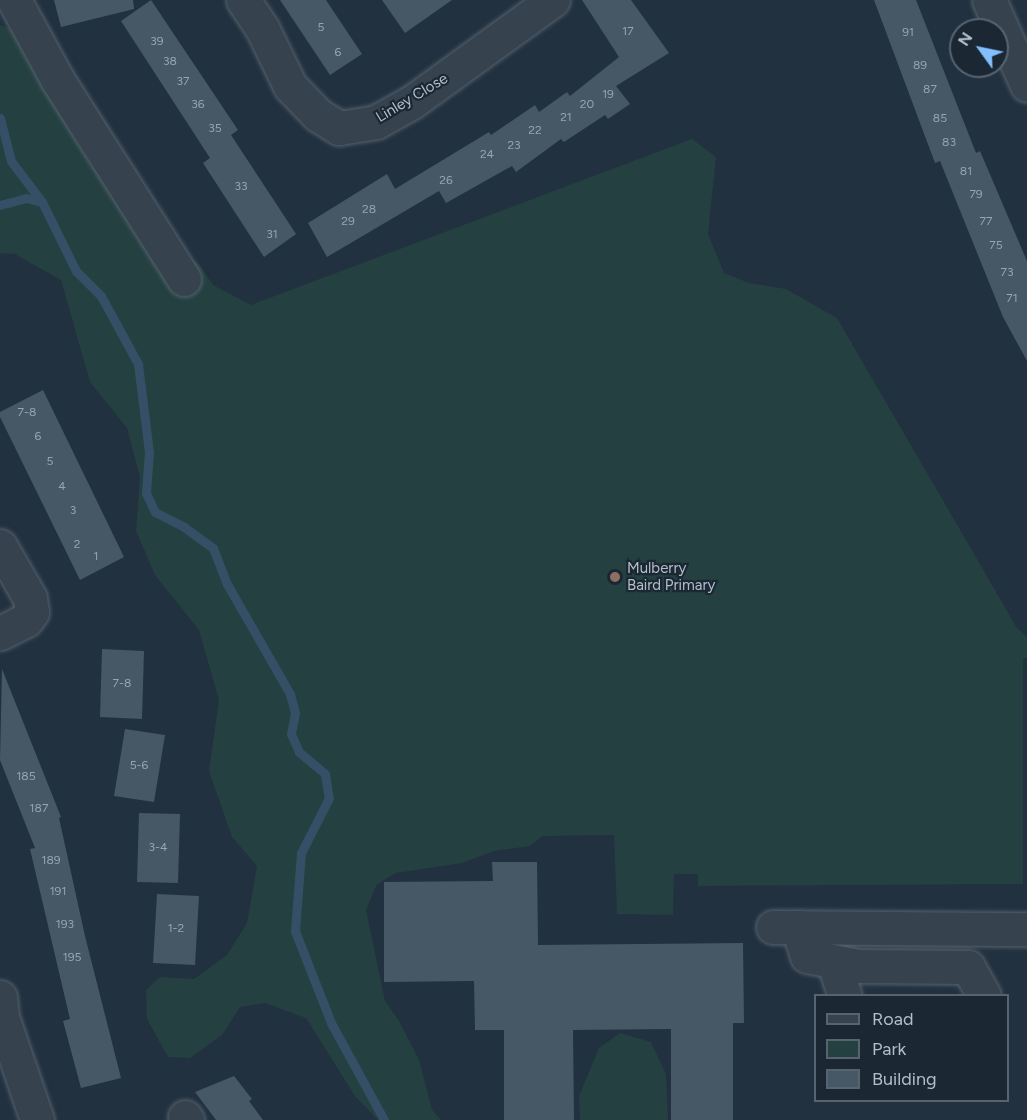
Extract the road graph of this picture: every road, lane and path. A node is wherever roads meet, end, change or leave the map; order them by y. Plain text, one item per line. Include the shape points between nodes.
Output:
1 (14, 0) edge
2 (243, 0) edge
3 (553, 0) edge
4 (989, 0) edge
5 (1027, 85) edge
6 (184, 279) dead end
7 (0, 546) edge
8 (0, 633) edge
9 (1027, 928) edge
10 (834, 963) junction
11 (844, 994) edge
12 (983, 994) edge
13 (0, 997) edge
14 (37, 1120) edge

1 - 6 street via 57,79
2 - 3 street, Linley Close via 262,28 290,86 318,115 339,128 376,122 412,102
4 - 5 street
7 - 8 street via 30,598 32,612 26,620
9 - 10 street via 786,927 807,956
10 - 11 street
10 - 12 street via 968,967
13 - 14 street via 2,1017

